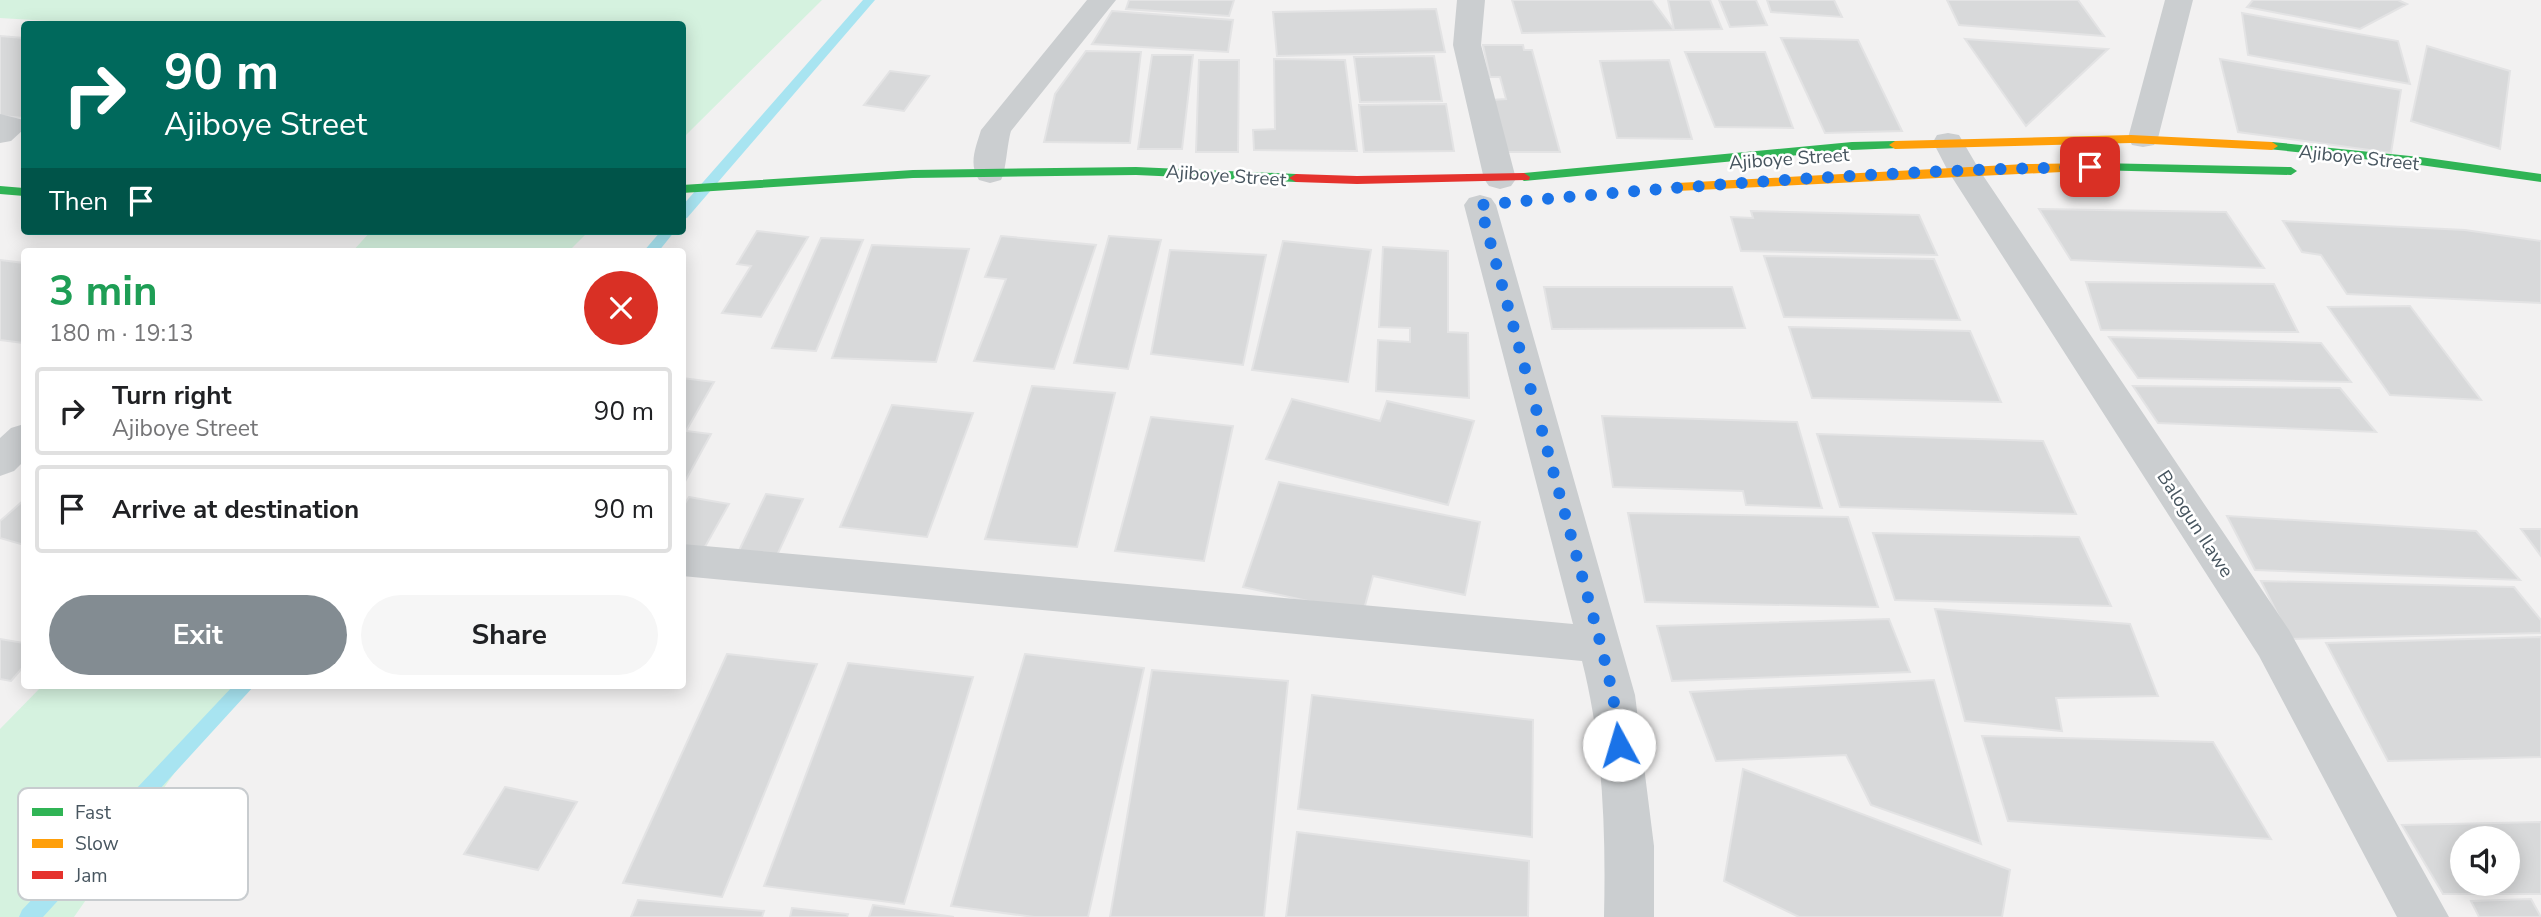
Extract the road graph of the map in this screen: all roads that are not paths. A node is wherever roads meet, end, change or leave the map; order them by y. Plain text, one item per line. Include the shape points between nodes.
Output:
1 (1102, 0) edge
2 (1471, 0) edge
3 (2179, 0) edge
4 (2143, 138) junction
5 (1956, 156) junction
6 (2313, 173) dead end
7 (977, 174) junction
8 (1041, 174) junction
9 (2541, 178) edge
10 (1117, 188) dead end
11 (1663, 188) dead end
12 (686, 189) edge
13 (0, 190) edge
14 (21, 192) edge
15 (1485, 198) junction
16 (21, 441) edge
17 (0, 461) edge
18 (686, 559) edge
19 (1601, 645) junction
20 (1629, 917) edge
21 (2424, 917) edge

1 - 7 street via 996,130
2 - 15 street via 1467,45
3 - 4 street
4 - 5 street, Ajiboye Street
4 - 9 street, Ajiboye Street via 2225,141
5 - 6 street, Ajiboye Street via 2112,167
5 - 11 street, Ajiboye Street
5 - 15 street, Ajiboye Street via 1852,146
5 - 21 street, Balogun Ilawe via 2274,643
7 - 8 street, Ajiboye Street
7 - 12 street, Ajiboye Street
8 - 10 street, Ajiboye Street
8 - 15 street, Ajiboye Street via 1136,171 1357,180
13 - 14 street
15 - 19 street
16 - 17 street
18 - 19 street
19 - 20 street via 1613,695 1630,846

